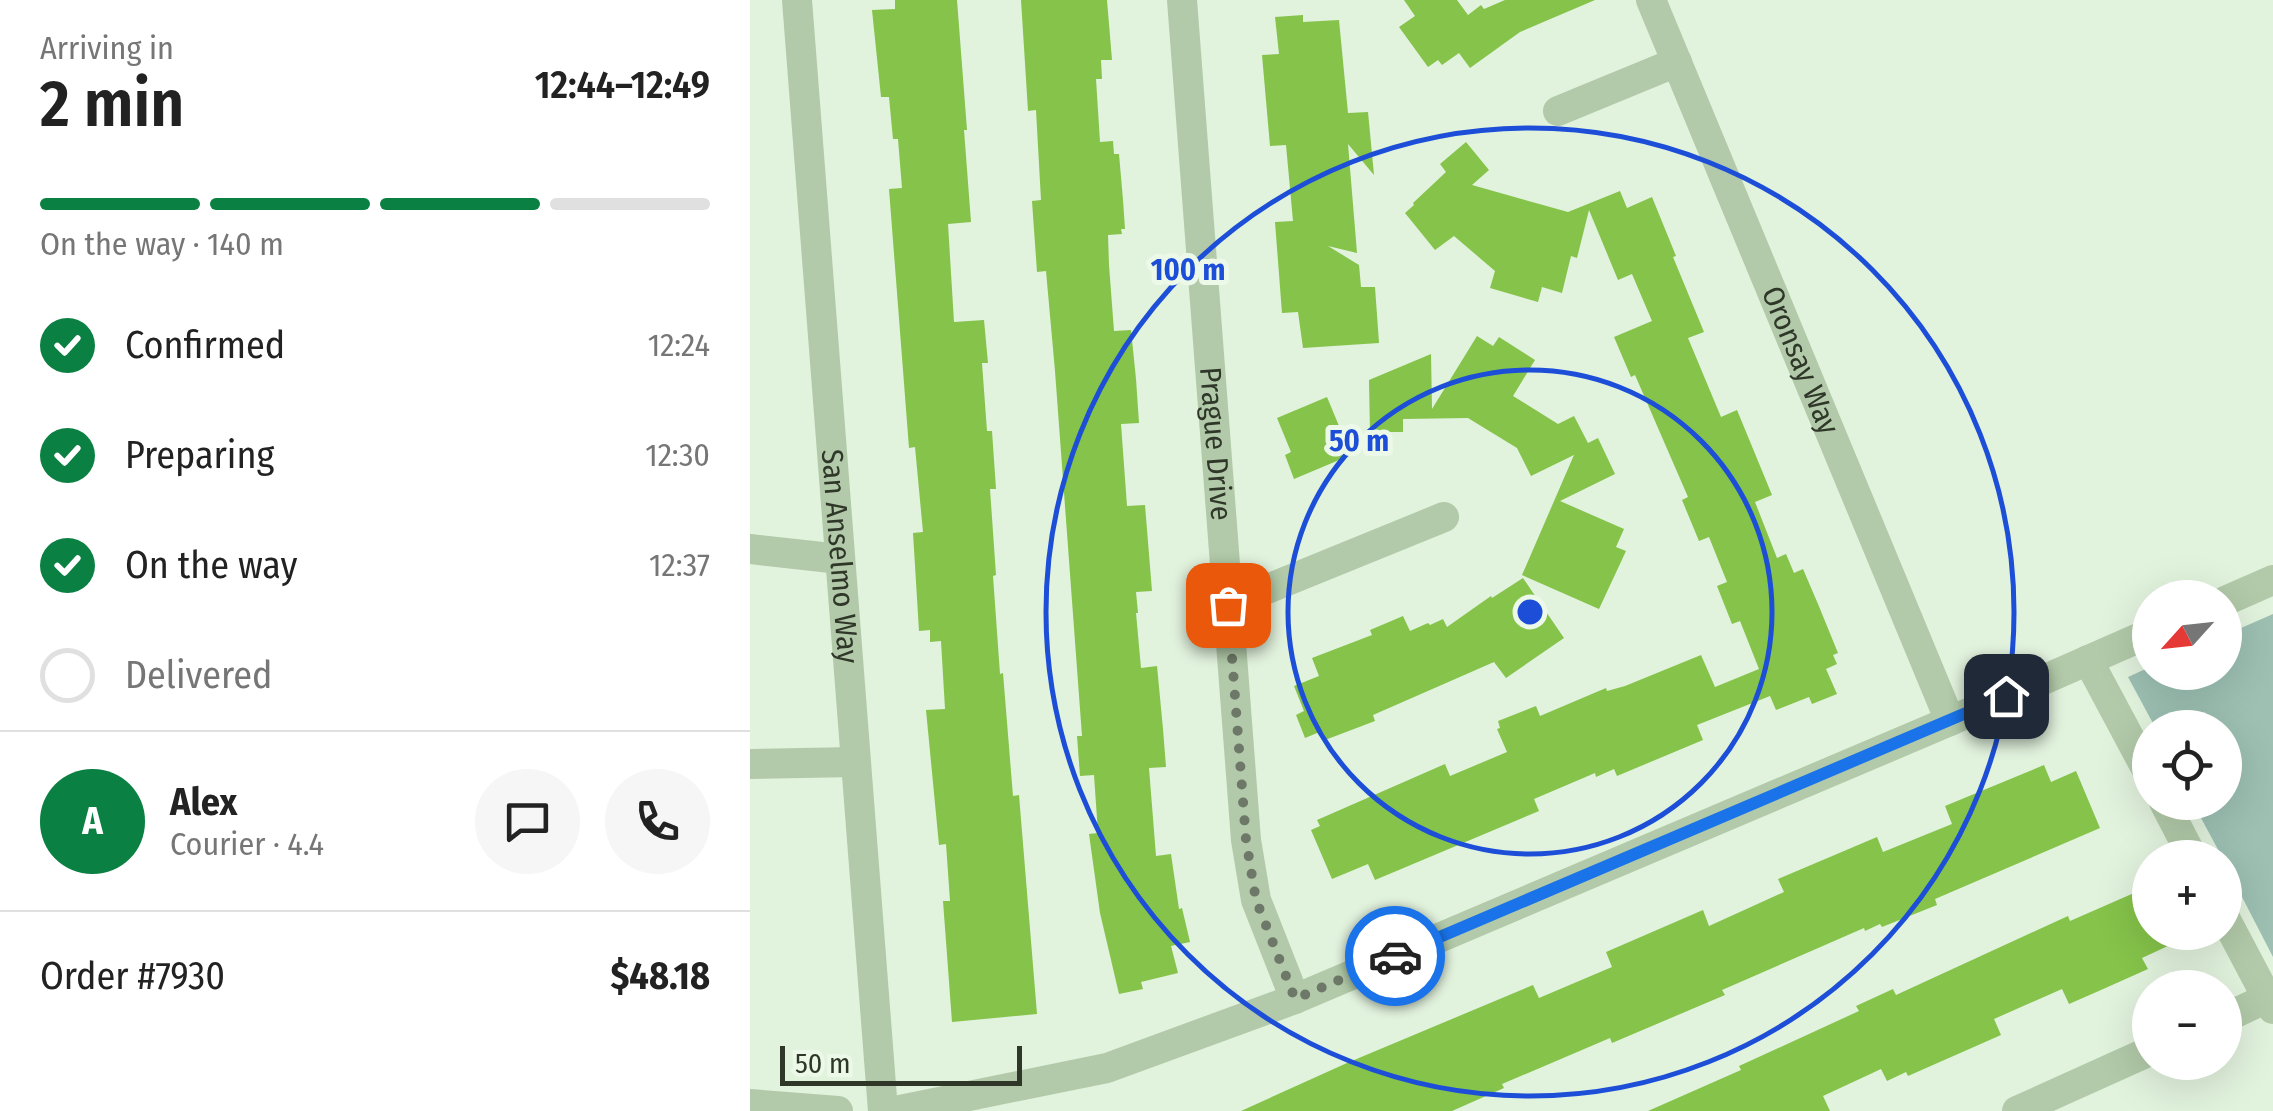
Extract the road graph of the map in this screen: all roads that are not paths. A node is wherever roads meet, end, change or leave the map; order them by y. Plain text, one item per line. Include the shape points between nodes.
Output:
1 (797, 0) edge
2 (1182, 0) edge
3 (1651, 0) edge
4 (1677, 62) junction
5 (1558, 111) dead end
6 (1444, 517) dead end
7 (750, 548) edge
8 (840, 558) junction
9 (2273, 580) edge
10 (2242, 594) edge
11 (1228, 605) junction
12 (2132, 641) edge
13 (2088, 660) junction
14 (1950, 721) junction
15 (2132, 742) edge
16 (856, 762) junction
17 (750, 764) edge
18 (2242, 950) edge
19 (1295, 999) junction
20 (2270, 1003) edge
21 (2242, 1012) edge
22 (2132, 1059) edge
23 (750, 1104) edge
24 (838, 1111) edge
25 (882, 1111) edge
26 (895, 1111) edge
27 (2017, 1111) edge

1 - 8 street, San Anselmo Way
2 - 11 street, Prague Drive
3 - 4 street, Oronsay Way
4 - 5 street
4 - 14 street, Oronsay Way
6 - 11 street
7 - 8 street
8 - 16 street, San Anselmo Way
9 - 10 street
11 - 19 street, Prague Drive via 1256,900
12 - 13 street
13 - 14 street
13 - 15 street
14 - 19 street
16 - 17 street
16 - 25 street, San Anselmo Way
18 - 20 street
19 - 26 street via 1107,1068
20 - 21 street
22 - 27 street
23 - 24 street

